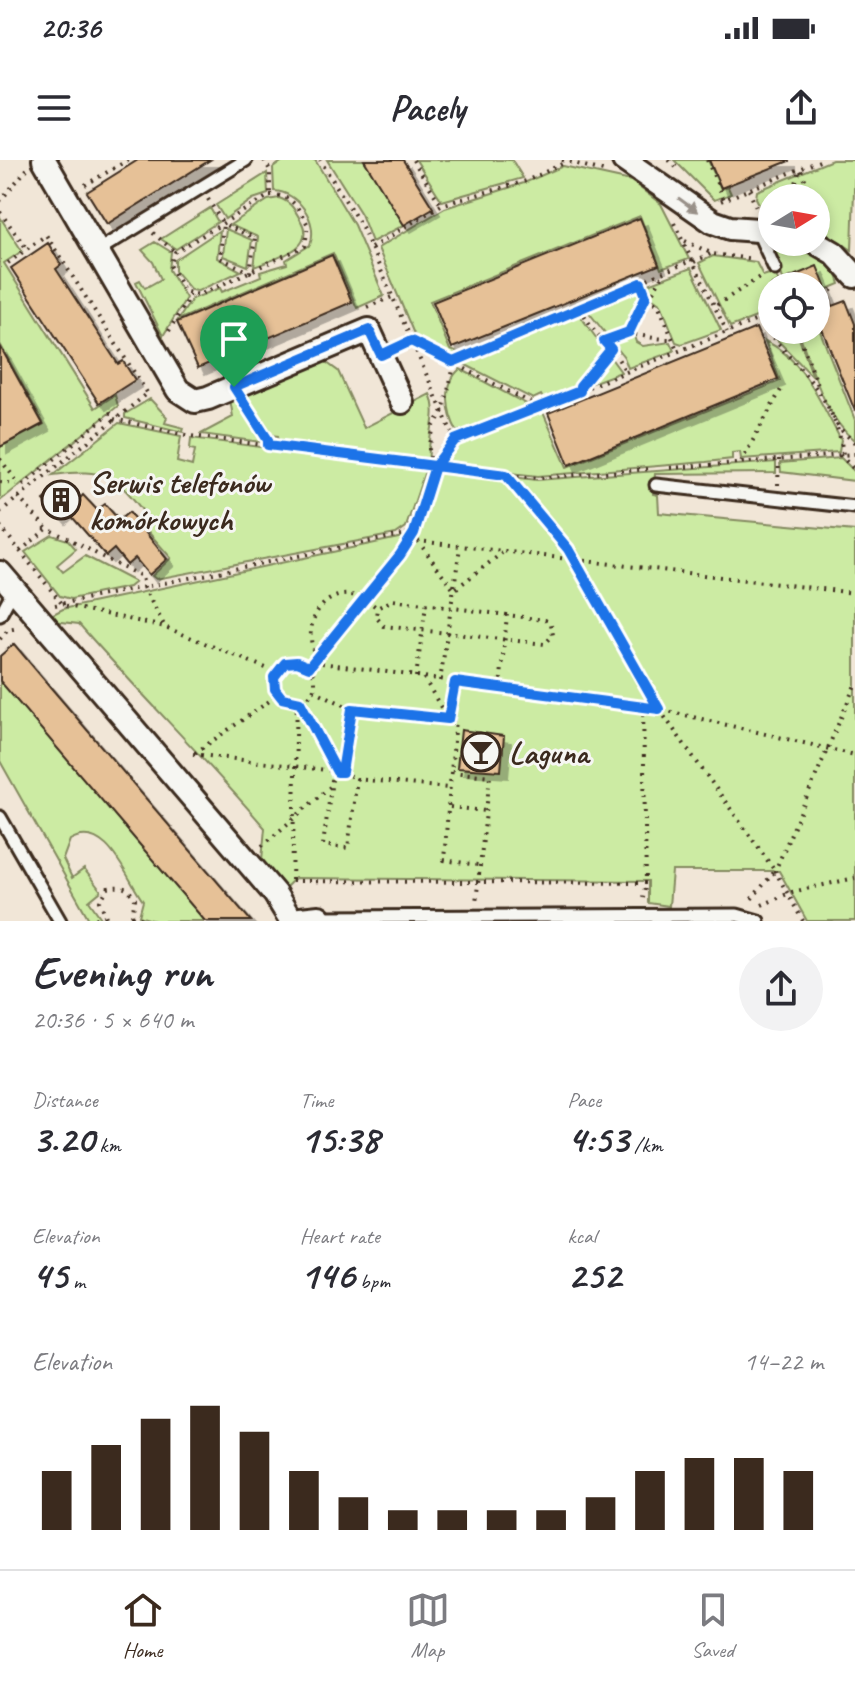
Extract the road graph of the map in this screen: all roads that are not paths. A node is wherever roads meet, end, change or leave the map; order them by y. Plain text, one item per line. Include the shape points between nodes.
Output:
1 (44, 160) edge
2 (246, 160) edge
3 (618, 167) edge
4 (758, 225) edge
5 (830, 247) edge
6 (97, 251) junction
7 (771, 256) edge
8 (775, 269) dead end
9 (851, 280) edge
10 (402, 402) dead end
11 (656, 485) dead end
12 (855, 507) edge
13 (7, 582) edge
14 (0, 615) edge
15 (0, 817) edge
16 (319, 917) joint
17 (291, 920) edge
18 (60, 921) edge
19 (758, 921) edge

1 - 6 street
2 - 6 lane
3 -> 4 street via 713,222 730,228
5 - 9 street
6 - 10 street via 178,390 195,401 369,330
7 - 8 lane
11 - 12 lane
13 - 14 lane
13 - 17 street
15 - 18 lane
16 - 17 street
16 - 19 lane via 737,915

